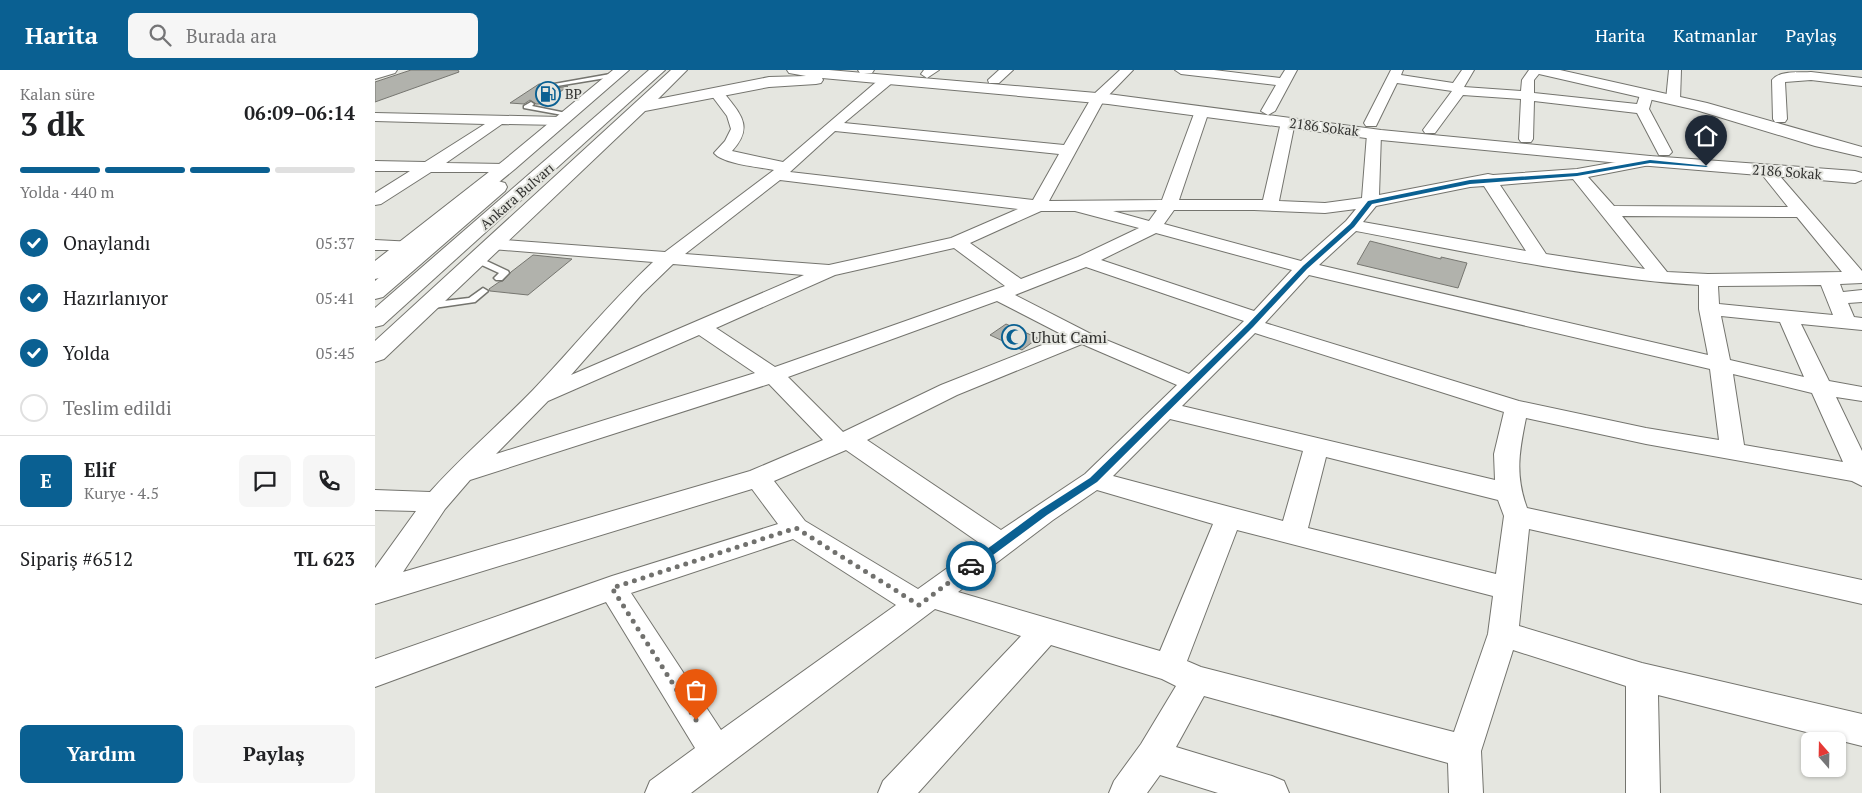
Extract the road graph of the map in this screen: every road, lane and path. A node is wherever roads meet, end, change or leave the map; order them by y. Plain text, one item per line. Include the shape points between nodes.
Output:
1 (390, 70) edge
2 (680, 70) edge
3 (746, 70) edge
4 (794, 70) edge
5 (865, 70) edge
6 (1127, 70) edge
7 (1181, 70) edge
8 (1291, 70) edge
9 (1468, 70) edge
10 (1537, 70) edge
11 (1675, 70) edge
12 (622, 71) edge
13 (930, 72) edge
14 (1560, 72) edge
15 (1395, 74) edge
16 (375, 75) edge
17 (1000, 75) edge
18 (662, 77) edge
19 (887, 80) junction
20 (1284, 82) junction
21 (1862, 82) edge
22 (557, 84) dead end
23 (1458, 89) junction
24 (716, 92) junction
25 (1647, 93) junction
26 (1101, 94) junction
27 (1528, 96) junction
28 (1673, 100) junction
29 (531, 104) dead end
30 (642, 106) junction
31 (1642, 109) junction
32 (1202, 111) junction
33 (1268, 111) junction
34 (375, 117) edge
35 (564, 117) junction
36 (1780, 119) dead end
37 (500, 120) junction
38 (1287, 122) junction
39 (832, 126) junction
40 (1373, 128) junction
41 (1430, 130) junction
42 (1526, 139) junction
43 (1068, 150) junction
44 (1862, 153) edge
45 (1784, 156) junction
46 (1657, 157) junction
47 (1833, 161) junction
48 (375, 166) edge
49 (429, 167) junction
50 (503, 169) junction
51 (781, 171) junction
52 (1577, 174) junction
53 (1858, 178) edge
54 (1488, 179) junction
55 (375, 200) edge
56 (1370, 202) junction
57 (1169, 205) junction
58 (1038, 206) junction
59 (1076, 206) junction
60 (1270, 206) junction
61 (1609, 211) junction
62 (1802, 212) junction
63 (1352, 225) junction
64 (1153, 228) junction
65 (957, 242) junction
66 (493, 244) junction
67 (375, 246) edge
68 (408, 246) junction
69 (670, 257) junction
70 (477, 259) junction
71 (1540, 259) junction
72 (1085, 261) junction
73 (1305, 268) junction
74 (829, 270) junction
75 (375, 272) edge
76 (1661, 277) junction
77 (499, 278) dead end
78 (1828, 279) junction
79 (1708, 280) junction
80 (1860, 283) edge
81 (1019, 287) junction
82 (483, 290) dead end
83 (375, 292) edge
84 (998, 294) junction
85 (1836, 298) junction
86 (425, 306) junction
87 (1709, 309) junction
88 (1787, 316) junction
89 (375, 320) edge
90 (1253, 322) junction
91 (1854, 323) edge
92 (702, 328) junction
93 (1082, 337) junction
94 (375, 354) edge
95 (1720, 363) junction
96 (773, 375) junction
97 (1191, 383) junction
98 (1821, 388) junction
99 (1862, 394) edge
100 (540, 396) junction
101 (1516, 408) junction
102 (1166, 410) junction
103 (844, 441) junction
104 (1316, 447) junction
105 (1733, 452) junction
106 (461, 474) junction
107 (1861, 475) edge
108 (759, 478) junction
109 (1093, 480) junction
110 (375, 500) edge
111 (436, 502) junction
112 (1513, 505) junction
113 (1227, 518) junction
114 (796, 528) junction
115 (1293, 534) junction
116 (1001, 544) junction
117 (612, 588) junction
118 (1507, 588) junction
119 (375, 592) edge
120 (1862, 592) edge
121 (925, 600) junction
122 (1045, 631) junction
123 (1503, 634) junction
124 (375, 673) edge
125 (1183, 674) junction
126 (1642, 677) junction
127 (1862, 730) edge
128 (1464, 751) junction
129 (717, 753) junction
130 (1153, 756) junction
131 (662, 793) edge
132 (895, 793) edge
133 (1126, 793) edge
134 (1272, 793) edge
135 (1466, 793) edge
136 (1643, 793) edge

1 - 16 main road
2 - 18 main road
3 - 18 main road via 744,76 732,83 707,89 671,89
4 - 19 main road, 2186 Sokak
5 - 13 main road, 2186 Sokak
6 - 26 street
7 - 20 street
8 - 20 street
9 - 23 street
10 - 14 main road
10 - 27 street via 1528,80
11 - 28 street
12 - 22 lane
12 - 35 main road
12 - 83 main road, Ankara Bulvarı
13 - 17 main road, 2186 Sokak
14 - 25 main road
15 - 23 street
15 - 40 street
17 - 26 main road, 2186 Sokak
18 - 30 main road
18 - 89 main road, Ankara Bulvarı
19 - 24 main road via 787,80
19 - 26 main road, 2186 Sokak
19 - 39 street
20 - 33 street
21 - 36 street via 1811,76 1782,78 1778,80
23 - 27 street
23 - 41 street
24 - 30 main road
24 - 51 street via 739,124 739,133 723,153
25 - 28 main road
25 - 31 street
26 - 32 main road, 2186 Sokak
26 - 33 main road, 2186 Sokak
26 - 43 street
27 - 31 street
27 - 42 street
28 - 45 main road via 1757,122 1789,145
29 - 35 lane via 526,107
30 - 66 main road
31 - 46 street
32 - 38 main road, 2186 Sokak
32 - 57 street
33 - 40 main road, 2186 Sokak
34 - 37 street
35 - 37 street
35 - 50 main road
37 - 49 street
38 - 40 main road, 2186 Sokak
38 - 60 street
39 - 43 street
39 - 51 street
40 - 41 main road, 2186 Sokak
40 - 46 main road, 2186 Sokak
40 - 56 street
41 - 42 main road, 2186 Sokak
42 - 46 main road, 2186 Sokak
43 - 58 street
44 - 45 main road
44 - 47 main road via 1840,153
45 - 46 main road, 2186 Sokak
45 - 47 main road, 2186 Sokak
45 - 47 main road via 1818,148
45 - 62 street
46 - 52 street
46 - 53 main road, 2186 Sokak
47 - 53 main road via 1843,171
48 - 49 street
49 - 50 street
49 - 55 street
50 - 68 main road
51 - 58 street
51 - 69 street
52 - 54 street
52 - 61 street
54 - 56 street
54 - 71 street
56 - 60 street via 1325,208
56 - 63 street
57 - 59 street
57 - 60 street
57 - 64 street
58 - 59 street
58 - 65 street
59 - 64 street
61 - 62 street
61 - 76 street
62 - 80 street
63 - 71 street
63 - 73 street
64 - 72 street
64 - 73 street
65 - 74 street via 906,256
65 - 81 street
66 - 69 street
66 - 70 main road
67 - 68 street
68 - 75 main road
69 - 74 street
69 - 100 street via 635,290
70 - 77 lane via 505,273
70 - 86 main road
71 - 76 street
72 - 81 street
72 - 90 street
73 - 90 street
73 - 95 street
74 - 92 street
76 - 79 street
78 - 79 street
78 - 80 street
78 - 85 street
79 - 87 street
80 - 85 street
81 - 84 street
82 - 86 lane via 472,300
84 - 93 street
84 - 96 street
85 - 91 street
86 - 94 main road
87 - 88 street
87 - 95 street
88 - 91 street
88 - 98 street
90 - 97 street
90 - 101 street
92 - 96 street
92 - 100 street
93 - 97 street
93 - 103 street via 949,390
95 - 98 street
95 - 105 street
96 - 103 street
96 - 106 street
97 - 102 street
98 - 99 street
98 - 107 street
100 - 106 street
101 - 105 street
101 - 112 street via 1506,454
102 - 104 street
102 - 109 street
103 - 108 street
103 - 116 street
104 - 112 street
104 - 115 street
105 - 107 street
106 - 111 street
108 - 114 street
108 - 119 street
109 - 113 street
109 - 116 street
110 - 111 street
111 - 119 street
112 - 118 street
112 - 120 street
113 - 115 street
113 - 125 street
114 - 117 street
114 - 121 street
115 - 118 street
116 - 121 street
117 - 124 street
117 - 129 street
118 - 123 street
121 - 122 street
121 - 129 street
122 - 125 street
122 - 132 street
123 - 126 street
123 - 128 street
125 - 128 street
125 - 130 street
126 - 127 street
126 - 136 street
128 - 135 street
129 - 131 street
130 - 133 street
130 - 134 street

